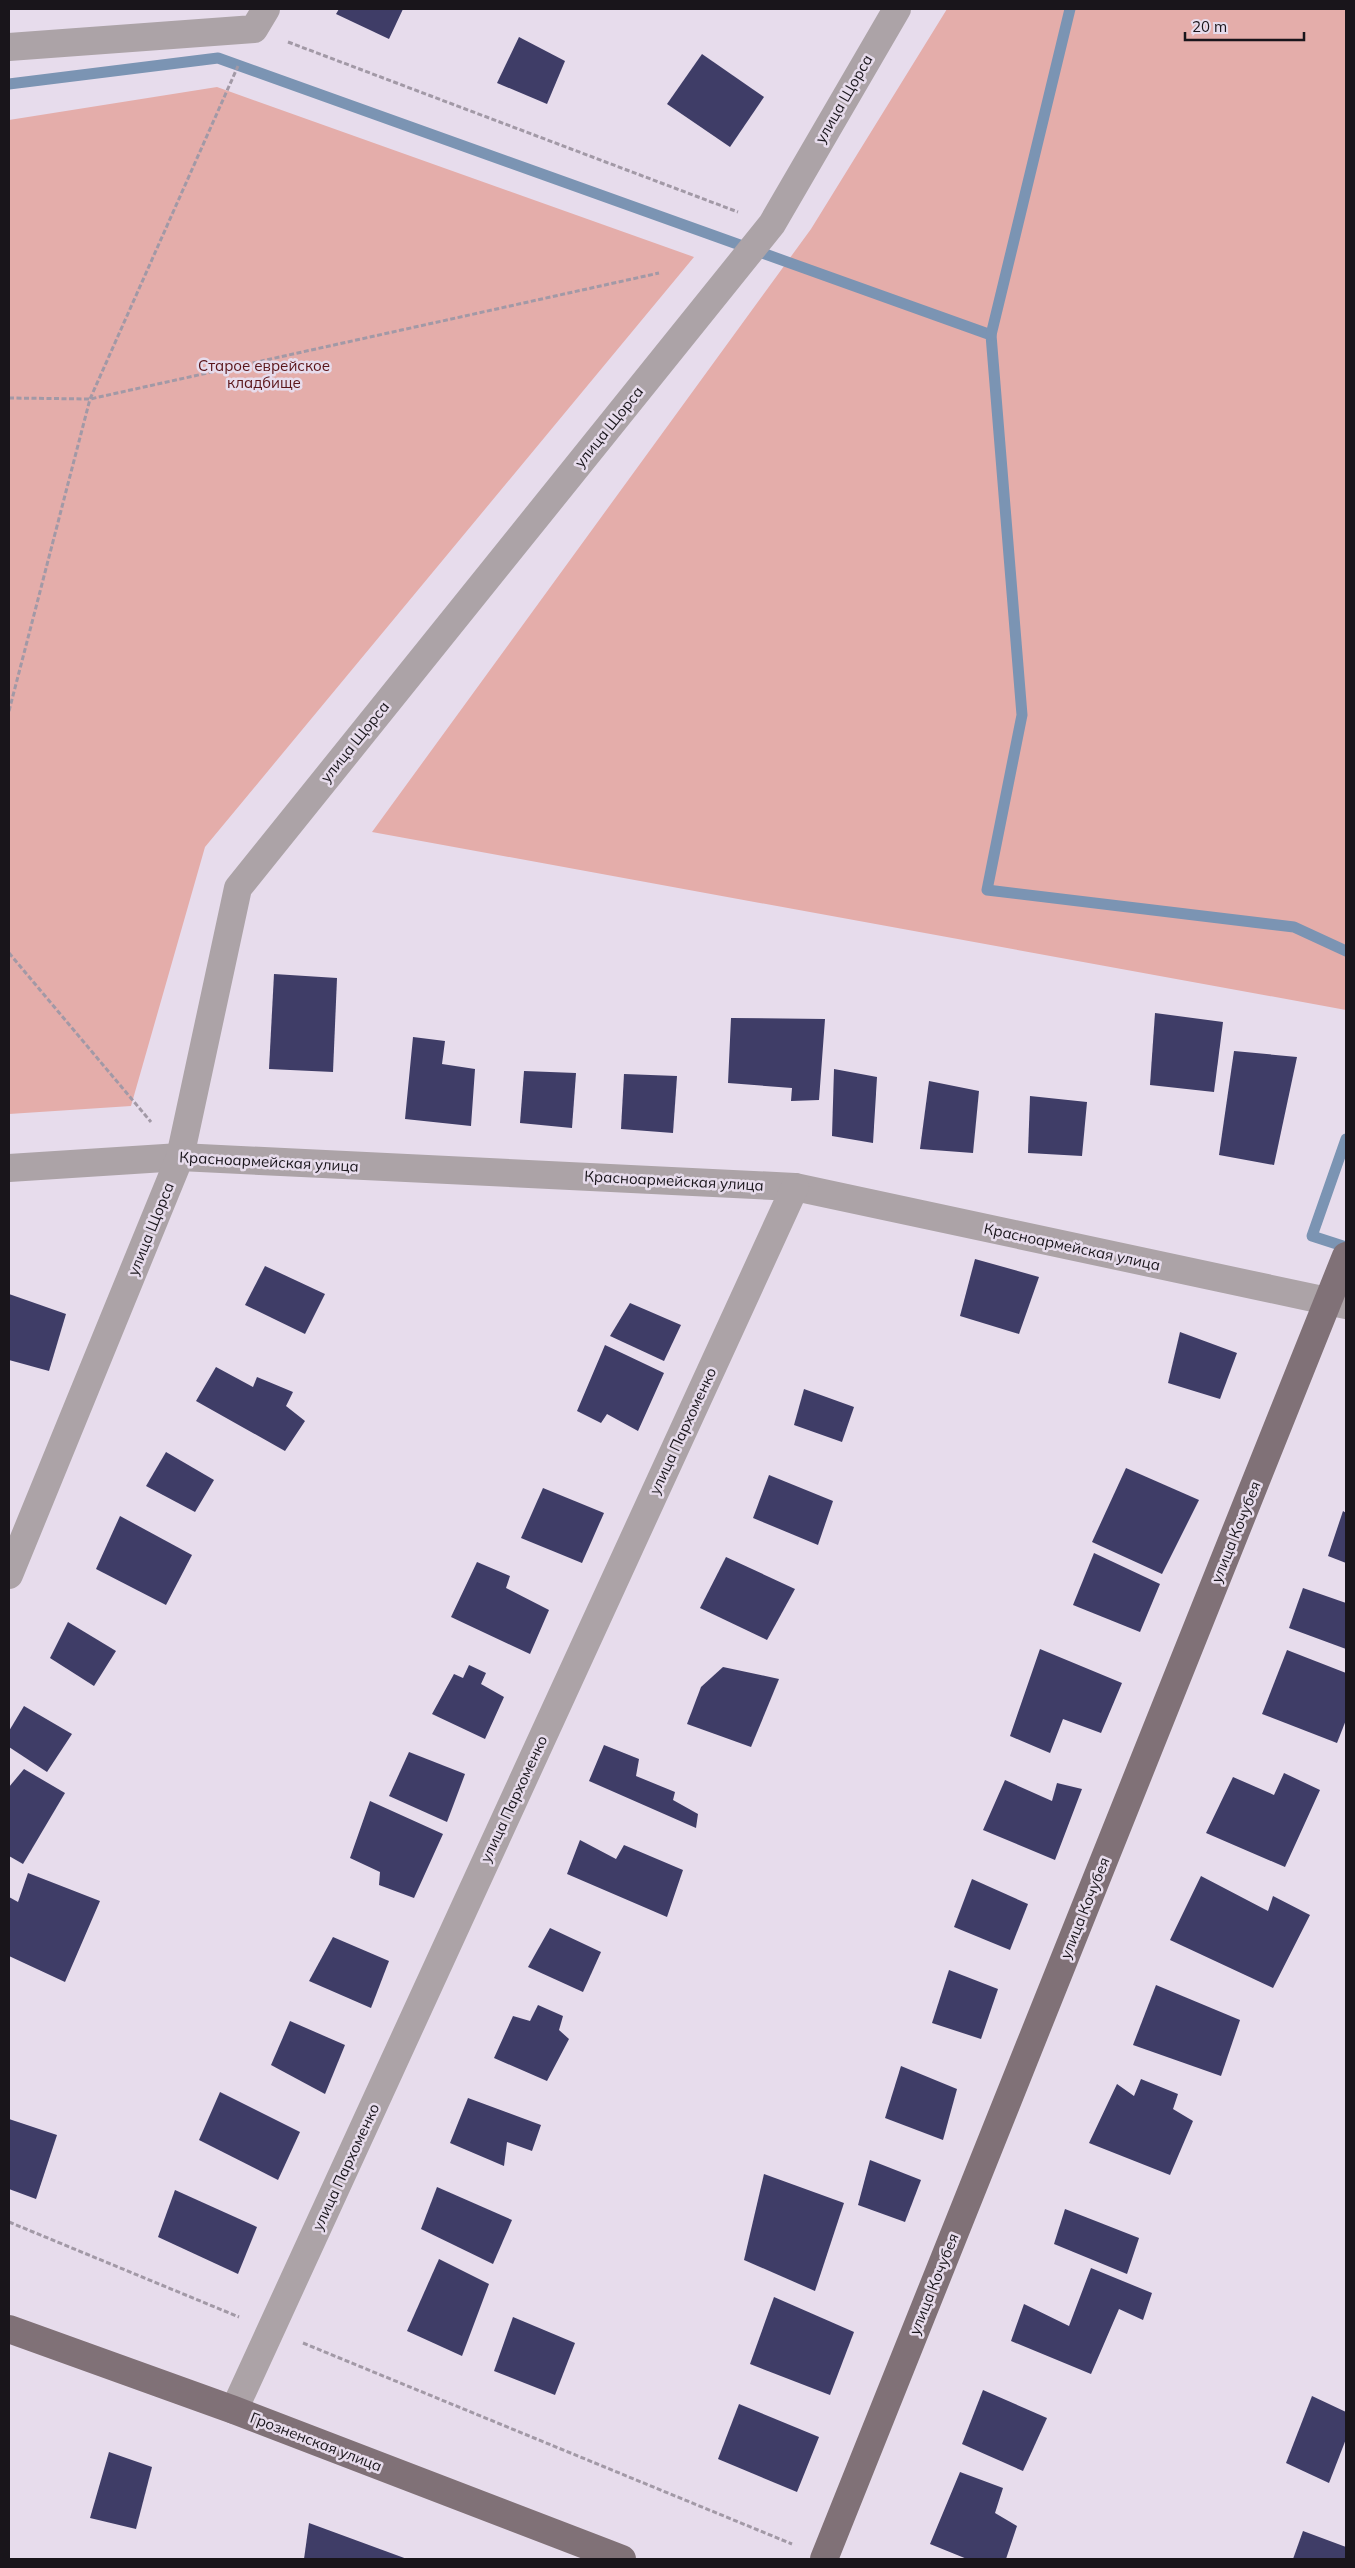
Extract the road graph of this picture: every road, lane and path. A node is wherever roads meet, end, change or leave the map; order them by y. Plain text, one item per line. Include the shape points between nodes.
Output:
1 (897, 9) edge
2 (260, 19) edge
3 (9, 47) edge
4 (772, 224) junction
5 (660, 273) dead end
6 (9, 398) edge
7 (90, 399) junction
8 (9, 711) edge
9 (9, 953) edge
10 (180, 1157) junction
11 (9, 1168) edge
12 (795, 1187) junction
13 (1346, 1256) edge
14 (1337, 1303) edge
15 (9, 1575) edge
16 (9, 2222) edge
17 (9, 2329) edge
18 (271, 2330) junction
19 (234, 2410) junction
20 (824, 2558) edge
21 (622, 2559) edge

1 - 4 street, улица Щорса
2 - 3 street
2 - 4 path
2 - 7 path
4 - 10 street, улица Щорса via 238,888
5 - 7 path
6 - 7 path
7 - 8 path
9 - 10 path
10 - 11 street, Красноармейская улица
10 - 12 street, Красноармейская улица
10 - 15 street, улица Щорса
12 - 14 street, Красноармейская улица
12 - 18 street, улица Пархоменко
13 - 14 main road, улица Кочубея
14 - 20 main road, улица Кочубея
16 - 18 path
17 - 19 main road, Грозненская улица
18 - 19 street, улица Пархоменко
18 - 20 path
19 - 21 main road, Грозненская улица

